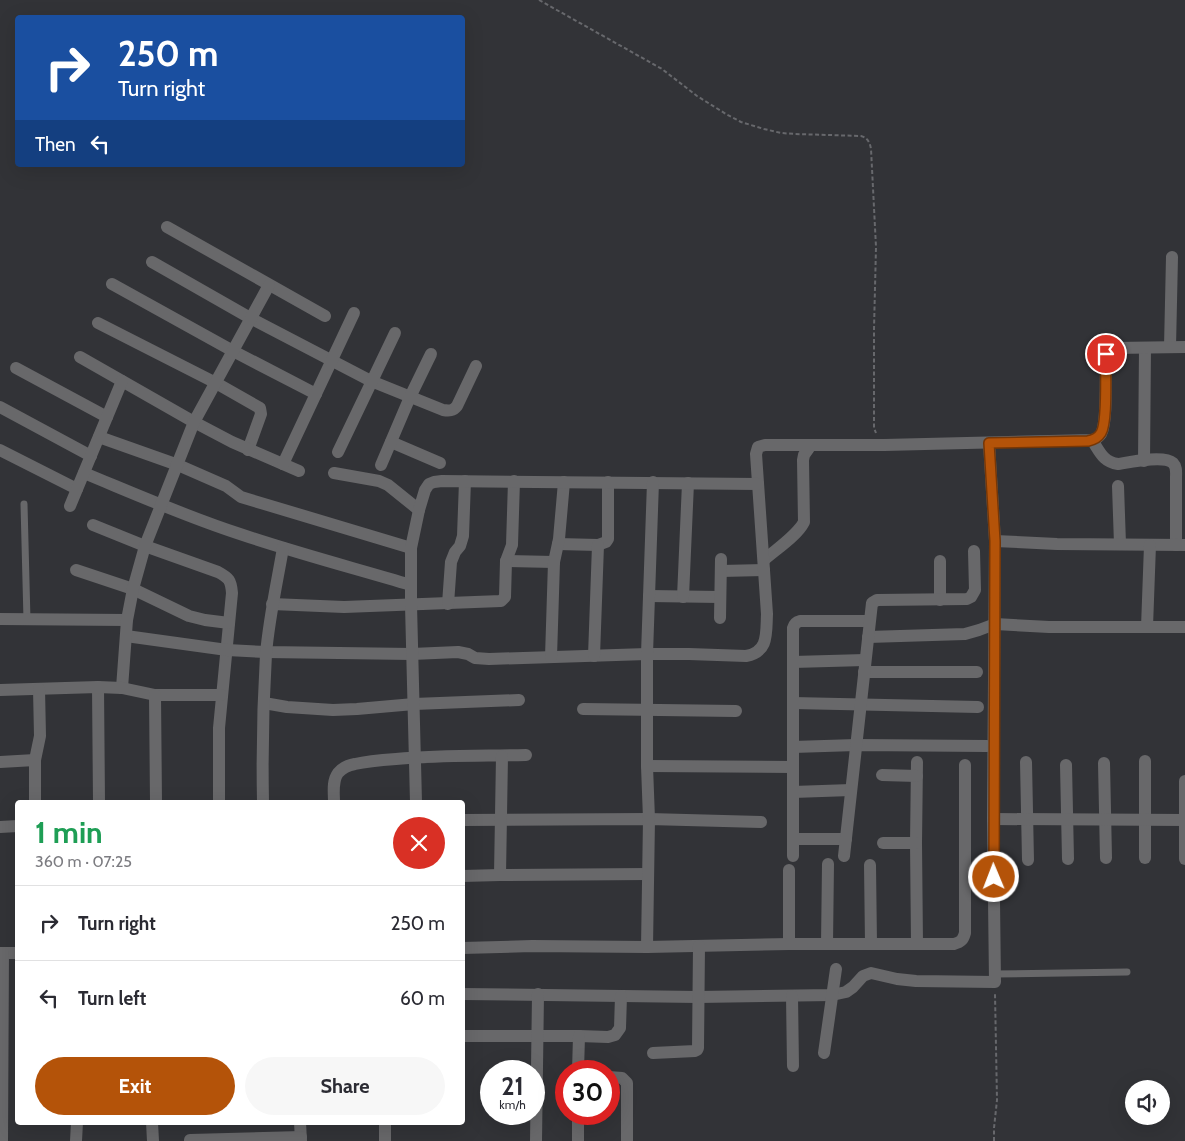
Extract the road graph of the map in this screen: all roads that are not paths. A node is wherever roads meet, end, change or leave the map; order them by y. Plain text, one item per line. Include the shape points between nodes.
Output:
1 (167, 227) dead end
2 (1172, 257) dead end
3 (152, 262) dead end
4 (112, 284) dead end
5 (269, 285) junction
6 (354, 313) dead end
7 (325, 316) dead end
8 (252, 319) junction
9 (98, 323) dead end
10 (395, 333) dead end
11 (1170, 347) junction
12 (1185, 347) edge
13 (1145, 348) junction
14 (234, 351) junction
15 (431, 354) dead end
16 (80, 357) dead end
17 (332, 361) junction
18 (476, 366) dead end
19 (16, 368) dead end
20 (122, 381) junction
21 (372, 381) junction
22 (216, 383) junction
23 (316, 394) junction
24 (410, 397) junction
25 (0, 407) edge
26 (107, 416) junction
27 (194, 422) junction
28 (99, 437) junction
29 (1092, 440) junction
30 (391, 442) junction
31 (989, 443) junction
32 (811, 445) junction
33 (0, 450) edge
34 (248, 450) junction
35 (338, 452) dead end
36 (91, 456) junction
37 (1144, 461) junction
38 (440, 463) dead end
39 (283, 464) junction
40 (178, 465) junction
41 (381, 466) dead end
42 (1180, 466) edge
43 (299, 471) dead end
44 (84, 473) junction
45 (334, 473) dead end
46 (466, 481) junction
47 (514, 481) junction
48 (564, 482) junction
49 (608, 482) junction
50 (653, 482) junction
51 (688, 483) junction
52 (758, 484) junction
53 (1118, 486) dead end
54 (77, 489) junction
55 (24, 504) dead end
56 (162, 505) junction
57 (70, 506) dead end
58 (419, 510) junction
59 (93, 525) dead end
60 (995, 541) junction
61 (558, 544) junction
62 (1120, 544) junction
63 (598, 545) junction
64 (1150, 545) junction
65 (1181, 545) edge
66 (145, 546) junction
67 (283, 548) junction
68 (411, 548) junction
69 (974, 551) dead end
70 (506, 561) junction
71 (940, 561) dead end
72 (554, 562) junction
73 (764, 565) junction
74 (76, 570) dead end
75 (411, 585) junction
76 (133, 588) junction
77 (649, 596) junction
78 (683, 596) junction
79 (720, 596) junction
80 (940, 600) junction
81 (272, 604) junction
82 (448, 604) junction
83 (411, 605) junction
84 (720, 618) dead end
85 (0, 619) edge
86 (27, 620) junction
87 (128, 620) junction
88 (869, 621) junction
89 (229, 623) junction
90 (995, 624) junction
91 (1147, 627) junction
92 (1185, 627) edge
93 (126, 636) junction
94 (868, 637) junction
95 (226, 650) junction
96 (266, 652) junction
97 (412, 654) junction
98 (647, 654) junction
99 (594, 656) junction
100 (551, 657) junction
101 (793, 662) junction
102 (865, 666) junction
103 (978, 672) dead end
104 (98, 687) junction
105 (122, 688) junction
106 (0, 690) edge
107 (40, 690) junction
108 (155, 695) junction
109 (222, 695) junction
110 (519, 700) dead end
111 (264, 703) junction
112 (793, 703) junction
113 (414, 704) junction
114 (861, 704) junction
115 (978, 707) dead end
116 (583, 709) dead end
117 (647, 710) junction
118 (736, 710) dead end
119 (856, 745) junction
120 (987, 746) dead end
121 (793, 747) junction
122 (526, 755) dead end
123 (502, 756) junction
124 (414, 758) junction
125 (35, 760) junction
126 (1145, 761) dead end
127 (0, 762) edge
128 (917, 762) dead end
129 (1026, 762) dead end
130 (1104, 763) dead end
131 (965, 765) dead end
132 (1066, 765) dead end
133 (647, 766) junction
134 (793, 767) junction
135 (882, 775) dead end
136 (917, 776) junction
137 (1185, 781) edge
138 (851, 790) junction
139 (793, 792) junction
140 (34, 800) edge
141 (99, 800) edge
142 (156, 800) edge
143 (219, 800) edge
144 (263, 800) edge
145 (334, 800) edge
146 (416, 800) edge
147 (502, 819) junction
148 (649, 819) junction
149 (993, 819) junction
150 (1027, 819) junction
151 (1067, 819) junction
152 (465, 820) edge
153 (1105, 820) junction
154 (1145, 820) junction
155 (1185, 820) edge
156 (761, 822) dead end
157 (15, 826) edge
158 (0, 827) edge
159 (793, 840) junction
160 (846, 840) junction
161 (882, 843) dead end
162 (916, 843) junction
163 (793, 856) dead end
164 (844, 856) dead end
165 (1106, 858) dead end
166 (1145, 858) dead end
167 (1068, 859) dead end
168 (1185, 859) edge
169 (1028, 860) dead end
170 (828, 864) dead end
171 (870, 865) dead end
172 (789, 870) dead end
173 (648, 874) junction
174 (500, 875) junction
175 (465, 876) edge
176 (789, 944) junction
177 (826, 944) junction
178 (871, 944) junction
179 (917, 944) junction
180 (699, 946) junction
181 (647, 947) junction
182 (465, 948) edge
183 (15, 953) edge
184 (1, 954) edge
185 (836, 969) dead end
186 (1126, 972) dead end
187 (994, 978) junction
188 (465, 994) edge
189 (538, 994) junction
190 (832, 995) junction
191 (621, 996) junction
192 (792, 996) junction
193 (698, 997) junction
194 (465, 1036) edge
195 (579, 1036) junction
196 (537, 1037) junction
197 (653, 1053) dead end
198 (824, 1053) dead end
199 (578, 1060) edge
200 (793, 1066) dead end
201 (620, 1078) edge
202 (77, 1125) edge
203 (152, 1125) edge
204 (300, 1125) edge
205 (385, 1125) edge
206 (578, 1125) edge
207 (301, 1139) edge
208 (190, 1140) edge
209 (2, 1141) edge
210 (76, 1141) edge
211 (153, 1141) edge
212 (385, 1141) edge
213 (536, 1141) edge
214 (578, 1141) edge
215 (628, 1141) edge

1 - 5 street
2 - 11 street
3 - 8 street
4 - 14 street
5 - 7 street
5 - 8 street
6 - 17 street
8 - 14 street
8 - 17 street
9 - 22 street
10 - 21 street
11 - 12 street
11 - 13 street
13 - 29 street via 1114,348 1106,354 1104,427 1101,435
13 - 37 street
14 - 22 street
14 - 23 street
15 - 24 street
16 - 20 street
17 - 21 street
17 - 23 street
18 - 24 street via 454,409 443,410
19 - 26 street
20 - 26 street
20 - 27 street
21 - 24 street
21 - 35 street
22 - 27 street
22 - 34 street via 260,408 261,414
23 - 39 street
24 - 30 street
25 - 36 street
26 - 28 street
27 - 34 street
27 - 40 street
28 - 36 street
28 - 40 street
29 - 31 street
29 - 37 street via 1111,463
30 - 38 street
30 - 41 street
31 - 32 street
31 - 60 street
32 - 52 street via 758,447
32 - 73 street via 803,460 804,522
33 - 54 street
34 - 39 street
36 - 44 street
37 - 42 street via 1163,459
39 - 43 street
40 - 56 street
40 - 68 street via 226,486 241,497
42 - 65 street
44 - 54 street
44 - 56 street
45 - 58 street via 379,481
46 - 47 street
46 - 58 street via 429,484
46 - 82 street via 463,536 450,562
47 - 48 street
47 - 70 street via 512,545
48 - 49 street
48 - 61 street
49 - 50 street
49 - 63 street via 608,539
50 - 51 street
50 - 77 street
51 - 52 street
51 - 78 street
52 - 73 street
53 - 62 street
54 - 57 street
55 - 86 lane
56 - 66 street
56 - 67 street
58 - 68 street
59 - 66 street
60 - 62 street
60 - 90 street
61 - 63 street
61 - 72 street
62 - 64 street
63 - 99 street
64 - 65 street
64 - 91 street
66 - 76 street
66 - 89 street via 228,578 232,593
67 - 75 street
67 - 81 street
68 - 75 street
69 - 80 street via 974,594 967,599
70 - 72 street
70 - 82 street via 503,599
71 - 80 street
72 - 100 street
73 - 79 street via 721,565
73 - 98 street via 767,628 759,651 746,656
74 - 76 street
75 - 83 street
76 - 87 street
76 - 89 street via 189,616
77 - 78 street
77 - 98 street
78 - 79 street
79 - 84 street
80 - 88 street via 877,600 872,603
81 - 83 street
81 - 96 street
82 - 83 street
83 - 97 street
85 - 86 street
86 - 87 street
87 - 93 street
88 - 94 street
88 - 101 street via 797,622 793,628
89 - 95 street
90 - 91 street
90 - 94 street via 965,634
90 - 149 street
91 - 92 street
93 - 95 street
93 - 105 street
94 - 102 street
95 - 96 street
95 - 109 street
96 - 97 street
96 - 111 street
97 - 100 street via 458,652 488,659
97 - 113 street
98 - 99 street
98 - 117 street
99 - 100 street
101 - 102 street
101 - 112 street
102 - 103 street
102 - 114 street
104 - 105 street
104 - 107 street
104 - 141 street
105 - 108 street
106 - 107 street
107 - 125 street via 40,736
108 - 109 street
108 - 142 street
109 - 143 street via 218,728
110 - 113 street
111 - 113 street via 334,710
111 - 144 street
112 - 114 street
112 - 121 street
113 - 124 street
114 - 115 street
114 - 119 street
116 - 117 street
117 - 118 street
117 - 133 street
119 - 120 street
119 - 121 street
119 - 138 street
121 - 134 street
122 - 123 street
123 - 124 street
123 - 147 street
124 - 145 street via 372,761 342,769 335,779
124 - 146 street
125 - 127 street
125 - 140 street
126 - 154 street
128 - 136 street
129 - 150 street
130 - 153 street
131 - 179 street via 965,933 959,943
132 - 151 street
133 - 134 street
133 - 148 street
134 - 139 street
135 - 136 street
136 - 162 street
137 - 155 street
138 - 139 street
138 - 160 street
139 - 159 street
147 - 148 street
147 - 152 street
147 - 174 street
148 - 156 street
148 - 173 street
149 - 150 street
149 - 187 street
150 - 151 street
150 - 169 street
151 - 153 street
151 - 167 street
153 - 154 street
153 - 165 street
154 - 155 street
154 - 166 street
155 - 168 street
157 - 158 street
159 - 160 street
159 - 163 street
160 - 164 street
161 - 162 street
162 - 179 street
170 - 177 street
171 - 178 street
172 - 176 street
173 - 174 street
173 - 181 street
174 - 175 street
176 - 177 street
176 - 180 street
177 - 178 street
178 - 179 street
180 - 181 street
180 - 193 street
181 - 182 street
183 - 184 street
184 - 209 street
185 - 190 street
186 - 187 lane
187 - 190 street via 916,981 871,973 846,992
188 - 189 street
189 - 191 street
189 - 196 street
190 - 192 street
190 - 198 street
191 - 193 street
191 - 195 street via 620,1028 615,1035 608,1038
192 - 193 street
192 - 200 street
193 - 197 street via 697,1050
194 - 196 street
195 - 196 street
195 - 199 street
196 - 213 street
201 - 215 street via 627,1083
202 - 210 street
203 - 211 street
204 - 207 street
205 - 212 street
206 - 214 street
207 - 208 street

